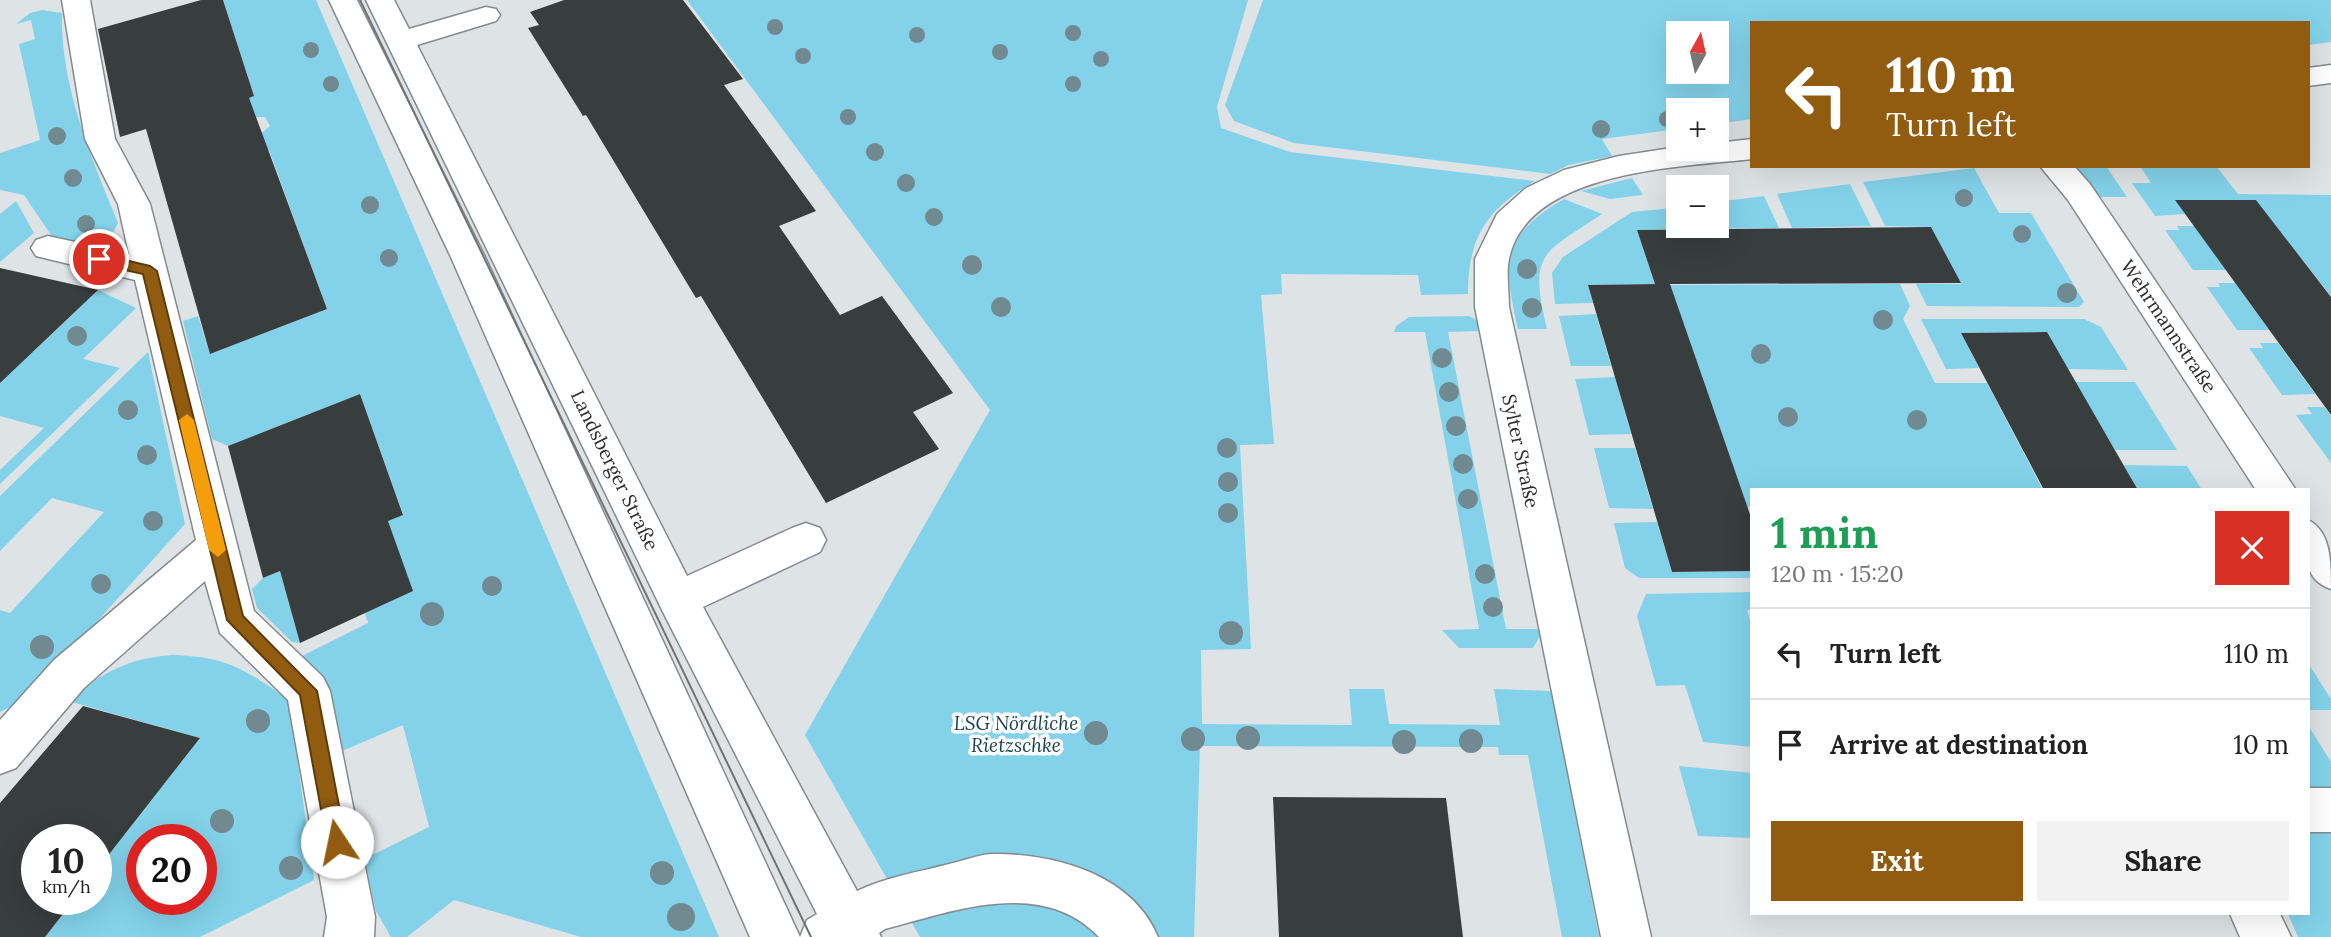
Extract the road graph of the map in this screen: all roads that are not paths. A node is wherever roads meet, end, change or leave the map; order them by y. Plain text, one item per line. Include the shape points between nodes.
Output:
1 (76, 0) edge
2 (343, 0) edge
3 (380, 0) edge
4 (486, 15) dead end
5 (401, 41) junction
6 (2331, 74) edge
7 (2310, 77) edge
8 (1750, 149) edge
9 (2058, 168) edge
10 (48, 248) dead end
11 (150, 271) junction
12 (2276, 488) edge
13 (806, 540) dead end
14 (2310, 540) edge
15 (217, 546) junction
16 (2331, 572) edge
17 (678, 599) junction
18 (0, 753) edge
19 (2310, 810) edge
20 (2331, 810) edge
21 (2255, 915) edge
22 (843, 932) edge
23 (349, 937) edge
24 (775, 937) edge
25 (1133, 937) edge
26 (1626, 937) edge
27 (2266, 937) edge

1 - 11 street via 100,139 134,204
2 - 24 street via 467,255
3 - 5 street, Landsberger Straße
4 - 5 street
5 - 17 street, Landsberger Straße
6 - 7 street
8 - 26 street, Sylter Straße via 1614,167 1556,184 1513,216 1497,238 1489,265 1492,307
9 - 12 street, Wehrmannstraße via 2079,192
10 - 11 street
11 - 15 street
13 - 17 street
14 - 16 street
15 - 18 street via 69,674
15 - 23 street via 235,620 308,691 351,917
17 - 22 street, Landsberger Straße
19 - 20 street
21 - 27 street
22 - 25 street via 876,908 989,878 1042,882 1085,894

